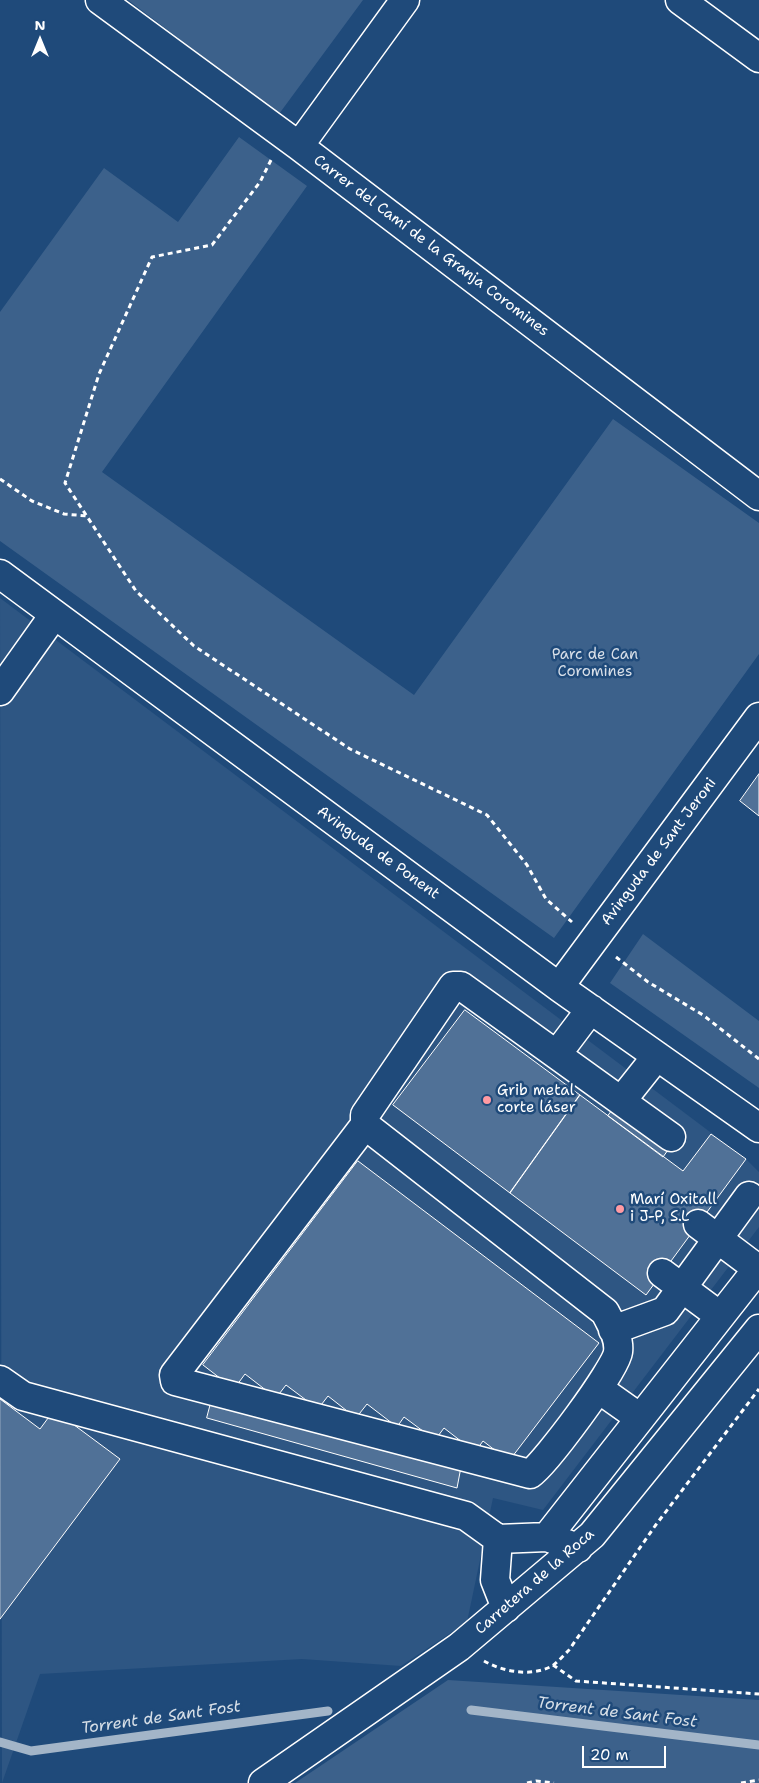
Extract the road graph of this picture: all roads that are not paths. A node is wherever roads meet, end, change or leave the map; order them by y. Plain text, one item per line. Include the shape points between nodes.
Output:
1 (100, 0) edge
2 (404, 0) edge
3 (680, 0) edge
4 (759, 58) edge
5 (292, 141) junction
6 (759, 496) edge
7 (0, 574) edge
8 (54, 615) junction
9 (0, 690) edge
10 (759, 717) edge
11 (559, 986) junction
12 (591, 1009) junction
13 (557, 1054) junction
14 (656, 1056) junction
15 (622, 1100) junction
16 (365, 1125) junction
17 (759, 1128) edge
18 (671, 1137) dead end
19 (750, 1196) dead end
20 (708, 1232) junction
21 (758, 1268) edge
22 (672, 1280) junction
23 (720, 1316) junction
24 (759, 1329) edge
25 (613, 1330) junction
26 (0, 1380) edge
27 (599, 1389) junction
28 (640, 1418) junction
29 (547, 1537) junction
30 (498, 1540) junction
31 (578, 1548) junction
32 (506, 1608) junction
33 (263, 1783) edge

1 - 5 street, Carrer del Camí de la Granja Coromines
2 - 5 street
3 - 4 street
5 - 6 street, Carrer del Camí de la Granja Coromines
7 - 8 street, Avinguda de Ponent
8 - 9 street
8 - 11 street, Avinguda de Ponent
10 - 11 street, Avinguda de Sant Jeroni
11 - 12 street, Avinguda de Ponent
12 - 13 street
12 - 14 street, Avinguda de Ponent
13 - 15 street
13 - 16 street via 460,986 453,986 365,1115
14 - 15 street
14 - 17 street, Avinguda de Ponent
15 - 18 street
16 - 25 street via 605,1312
16 - 27 street via 174,1375 175,1381 530,1474
19 - 20 street
20 - 21 street
20 - 22 street
21 - 23 street
22 - 23 street
22 - 25 street via 665,1311
23 - 28 street
24 - 31 street, Carretera de la Roca via 592,1535
25 - 27 street via 618,1353
26 - 30 street via 22,1396 466,1516
27 - 28 street
28 - 29 street
29 - 30 street
29 - 31 street
30 - 32 street via 495,1580
31 - 32 street, Carretera de la Roca
32 - 33 street, Carretera de la Roca via 460,1647

